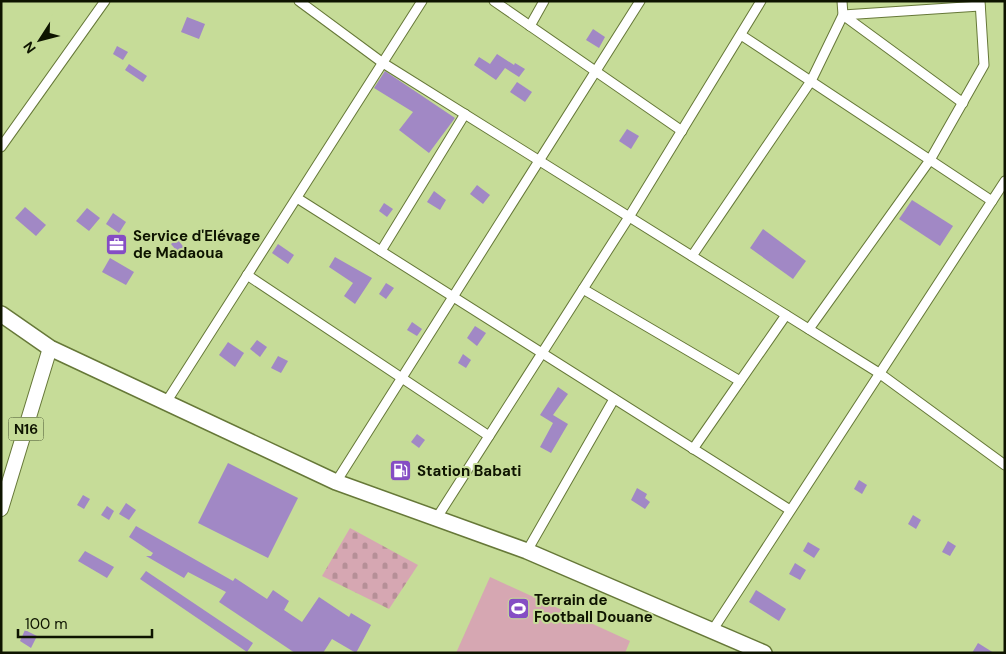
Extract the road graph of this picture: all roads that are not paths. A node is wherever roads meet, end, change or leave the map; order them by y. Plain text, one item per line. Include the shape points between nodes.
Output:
1 (105, 1) edge
2 (299, 1) edge
3 (422, 1) edge
4 (494, 1) edge
5 (544, 1) edge
6 (640, 1) edge
7 (762, 1) edge
8 (842, 1) edge
9 (980, 4) edge
10 (913, 6) edge
11 (843, 14) junction
12 (530, 26) junction
13 (741, 35) junction
14 (383, 62) junction
15 (595, 71) junction
16 (810, 81) junction
17 (963, 103) junction
18 (465, 114) junction
19 (682, 131) junction
20 (1, 147) edge
21 (539, 160) junction
22 (930, 160) junction
23 (1005, 182) edge
24 (297, 198) junction
25 (992, 201) junction
26 (629, 216) junction
27 (381, 251) junction
28 (692, 256) junction
29 (247, 275) junction
30 (583, 289) junction
31 (452, 296) junction
32 (1, 314) edge
33 (786, 315) junction
34 (809, 329) junction
35 (50, 348) junction
36 (542, 353) junction
37 (879, 373) junction
38 (401, 378) junction
39 (740, 381) junction
40 (614, 399) junction
41 (165, 404) junction
42 (489, 436) junction
43 (693, 449) junction
44 (1005, 464) edge
45 (336, 482) junction
46 (1, 509) edge
47 (790, 510) junction
48 (436, 519) junction
49 (527, 551) junction
50 (712, 631) junction
51 (764, 653) edge

1 - 20 street
2 - 14 street
3 - 14 street
4 - 12 street
5 - 12 street
6 - 15 street
7 - 13 street
8 - 11 street
9 - 10 street
9 - 17 street via 984,65
10 - 11 street
11 - 16 street
11 - 17 street
12 - 15 street
13 - 16 street
13 - 19 street
14 - 18 street
14 - 24 street
15 - 19 street
15 - 21 street
16 - 22 street
16 - 28 street
17 - 22 street
18 - 21 street
18 - 27 street
19 - 26 street
21 - 26 street
21 - 31 street
22 - 25 street
22 - 34 street
23 - 25 street
24 - 27 street
24 - 29 street
25 - 37 street
26 - 28 street
26 - 30 street
27 - 31 street
28 - 33 street
29 - 38 street
29 - 41 street
30 - 36 street
30 - 39 street
31 - 36 street
31 - 38 street
32 - 35 highway
33 - 34 street
33 - 39 street
34 - 37 street
35 - 41 highway
35 - 46 main road, N16
36 - 40 street
36 - 42 street
37 - 44 street
37 - 47 street
38 - 42 street
38 - 45 street
39 - 43 street
40 - 43 street
40 - 49 street
41 - 45 highway
42 - 48 street
43 - 47 street
45 - 48 highway
47 - 50 street
48 - 49 highway
49 - 50 highway
50 - 51 highway

